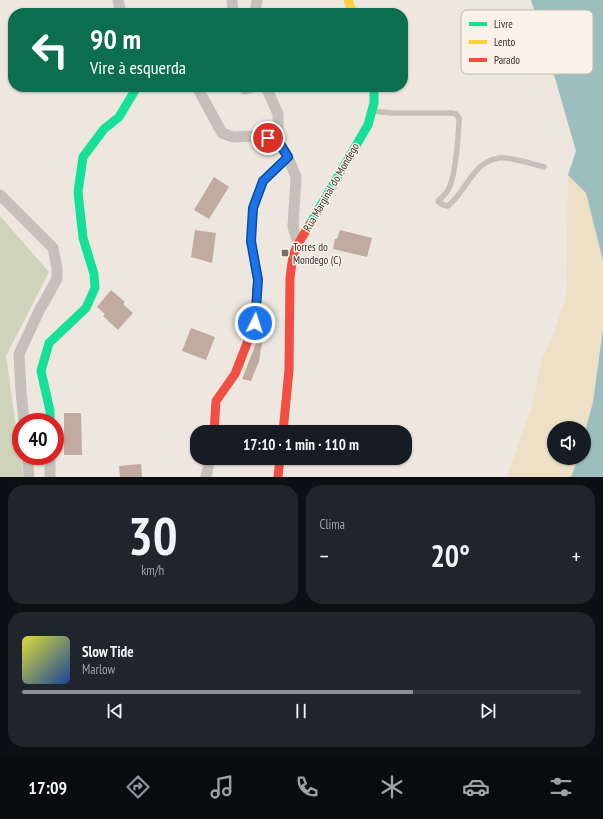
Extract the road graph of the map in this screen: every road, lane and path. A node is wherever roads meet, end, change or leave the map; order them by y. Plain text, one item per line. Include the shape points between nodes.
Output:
1 (134, 92) edge
2 (200, 92) edge
3 (268, 92) edge
4 (374, 92) edge
5 (372, 111) junction
6 (278, 141) junction
7 (288, 157) junction
8 (544, 167) dead end
9 (0, 195) edge
10 (298, 244) junction
11 (23, 413) edge
12 (50, 413) edge
13 (214, 425) edge
14 (284, 425) edge
15 (28, 465) edge
16 (50, 465) edge
17 (209, 465) edge
18 (279, 465) edge
19 (29, 477) edge
20 (50, 477) edge
21 (206, 477) edge
22 (278, 477) edge

1 - 12 street via 119,117 104,129 83,157 78,192 83,238 94,274 95,288 86,308 49,343 41,371
2 - 6 street via 222,133 234,137 258,136
3 - 6 street via 278,114
4 - 5 street, Rua Marginal do Mondego
5 - 8 lane via 456,114 459,122 454,173 448,191 438,201 443,205 448,206 455,200 485,163 498,158
5 - 10 street, Rua Marginal do Mondego via 368,125
6 - 7 street
7 - 10 street via 296,177 293,227
7 - 13 street via 263,181 253,208 251,241 258,280 255,323 234,374 216,401
9 - 11 street via 54,248 57,268 56,279 20,354
10 - 14 street, Rua Marginal do Mondego via 290,278 289,370
15 - 19 street
16 - 20 street
17 - 21 street
18 - 22 street

